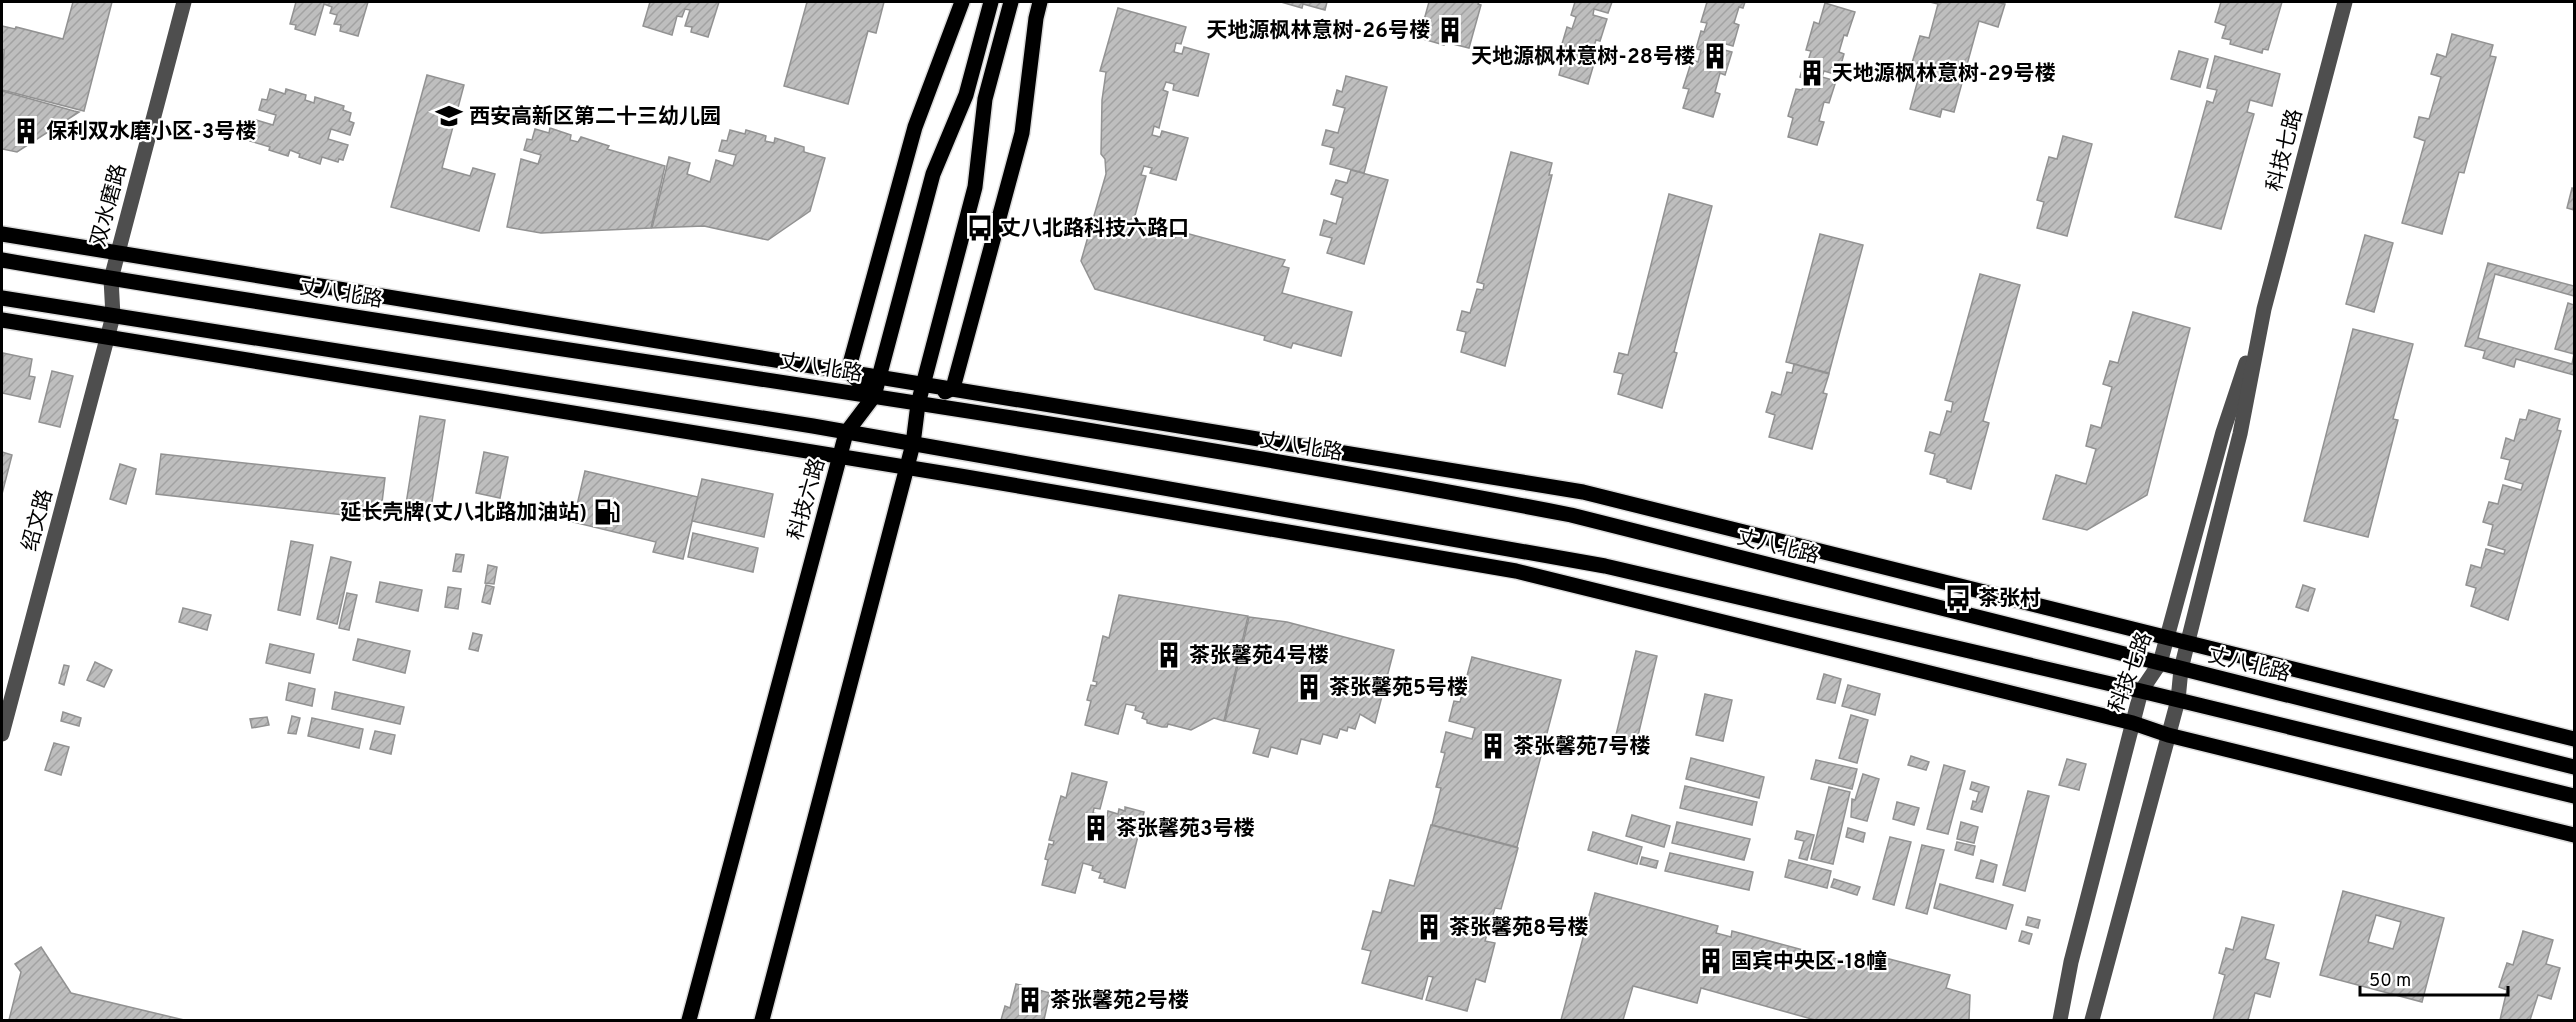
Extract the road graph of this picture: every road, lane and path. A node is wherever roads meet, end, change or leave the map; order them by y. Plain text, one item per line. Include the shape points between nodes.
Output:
1 (184, 2) edge
2 (962, 2) edge
3 (991, 2) edge
4 (1011, 2) edge
5 (1040, 2) edge
6 (2345, 2) edge
7 (2, 234) edge
8 (118, 252) junction
9 (2, 260) edge
10 (111, 279) junction
11 (2, 298) edge
12 (2265, 309) junction
13 (113, 316) junction
14 (2, 320) edge
15 (107, 338) junction
16 (848, 371) junction
17 (880, 376) junction
18 (923, 383) junction
19 (953, 388) junction
20 (874, 396) junction
21 (918, 404) junction
22 (846, 433) junction
23 (913, 444) junction
24 (840, 456) junction
25 (907, 467) junction
26 (2167, 636) junction
27 (2188, 642) junction
28 (2160, 663) junction
29 (2181, 669) junction
30 (2141, 691) junction
31 (2178, 700) junction
32 (2133, 723) junction
33 (2, 734) edge
34 (2168, 735) junction
35 (2574, 739) edge
36 (2574, 767) edge
37 (2574, 796) edge
38 (2574, 835) edge
39 (689, 1020) edge
40 (762, 1020) edge
41 (2060, 1020) edge
42 (2091, 1020) edge

1 - 8 street, 双水磨路
2 - 16 main road via 915,127
3 - 17 main road, 科技六路 via 966,95 933,174
4 - 18 main road via 985,99 975,187
5 - 19 main road via 1022,133
6 - 12 street, 科技七路
7 - 8 main road
8 - 10 street, 双水磨路
8 - 16 main road
9 - 10 main road, 丈八北路
10 - 13 street, 双水磨路
10 - 20 main road, 丈八北路
11 - 13 main road
12 - 26 street, 科技七路 via 2223,432
12 - 27 street, 科技七路 via 2240,434
13 - 15 street, 绍文路
13 - 22 main road
14 - 15 main road
15 - 24 main road
15 - 33 street, 绍文路
16 - 17 main road
16 - 20 main road
17 - 18 main road
17 - 20 main road, 科技六路
18 - 19 main road
18 - 21 main road
19 - 21 main road
19 - 26 main road via 1583,492
20 - 21 main road, 丈八北路
20 - 22 main road, 科技六路
21 - 23 main road
21 - 28 main road, 丈八北路 via 1571,515
22 - 23 main road
22 - 24 main road, 科技六路
23 - 25 main road
23 - 30 main road via 1605,566
24 - 25 main road
24 - 39 main road, 科技六路
25 - 32 main road via 1516,571
25 - 40 main road
26 - 27 main road
26 - 28 street, 科技七路
27 - 29 street, 科技七路
27 - 35 main road
28 - 29 main road, 丈八北路
28 - 30 street, 科技七路
29 - 31 street, 科技七路
29 - 36 main road, 丈八北路
30 - 31 main road
30 - 32 street, 科技七路
31 - 34 street, 科技七路
31 - 37 main road
32 - 34 main road
32 - 41 street, 科技七路 via 2071,962
34 - 38 main road
34 - 42 street, 科技七路

